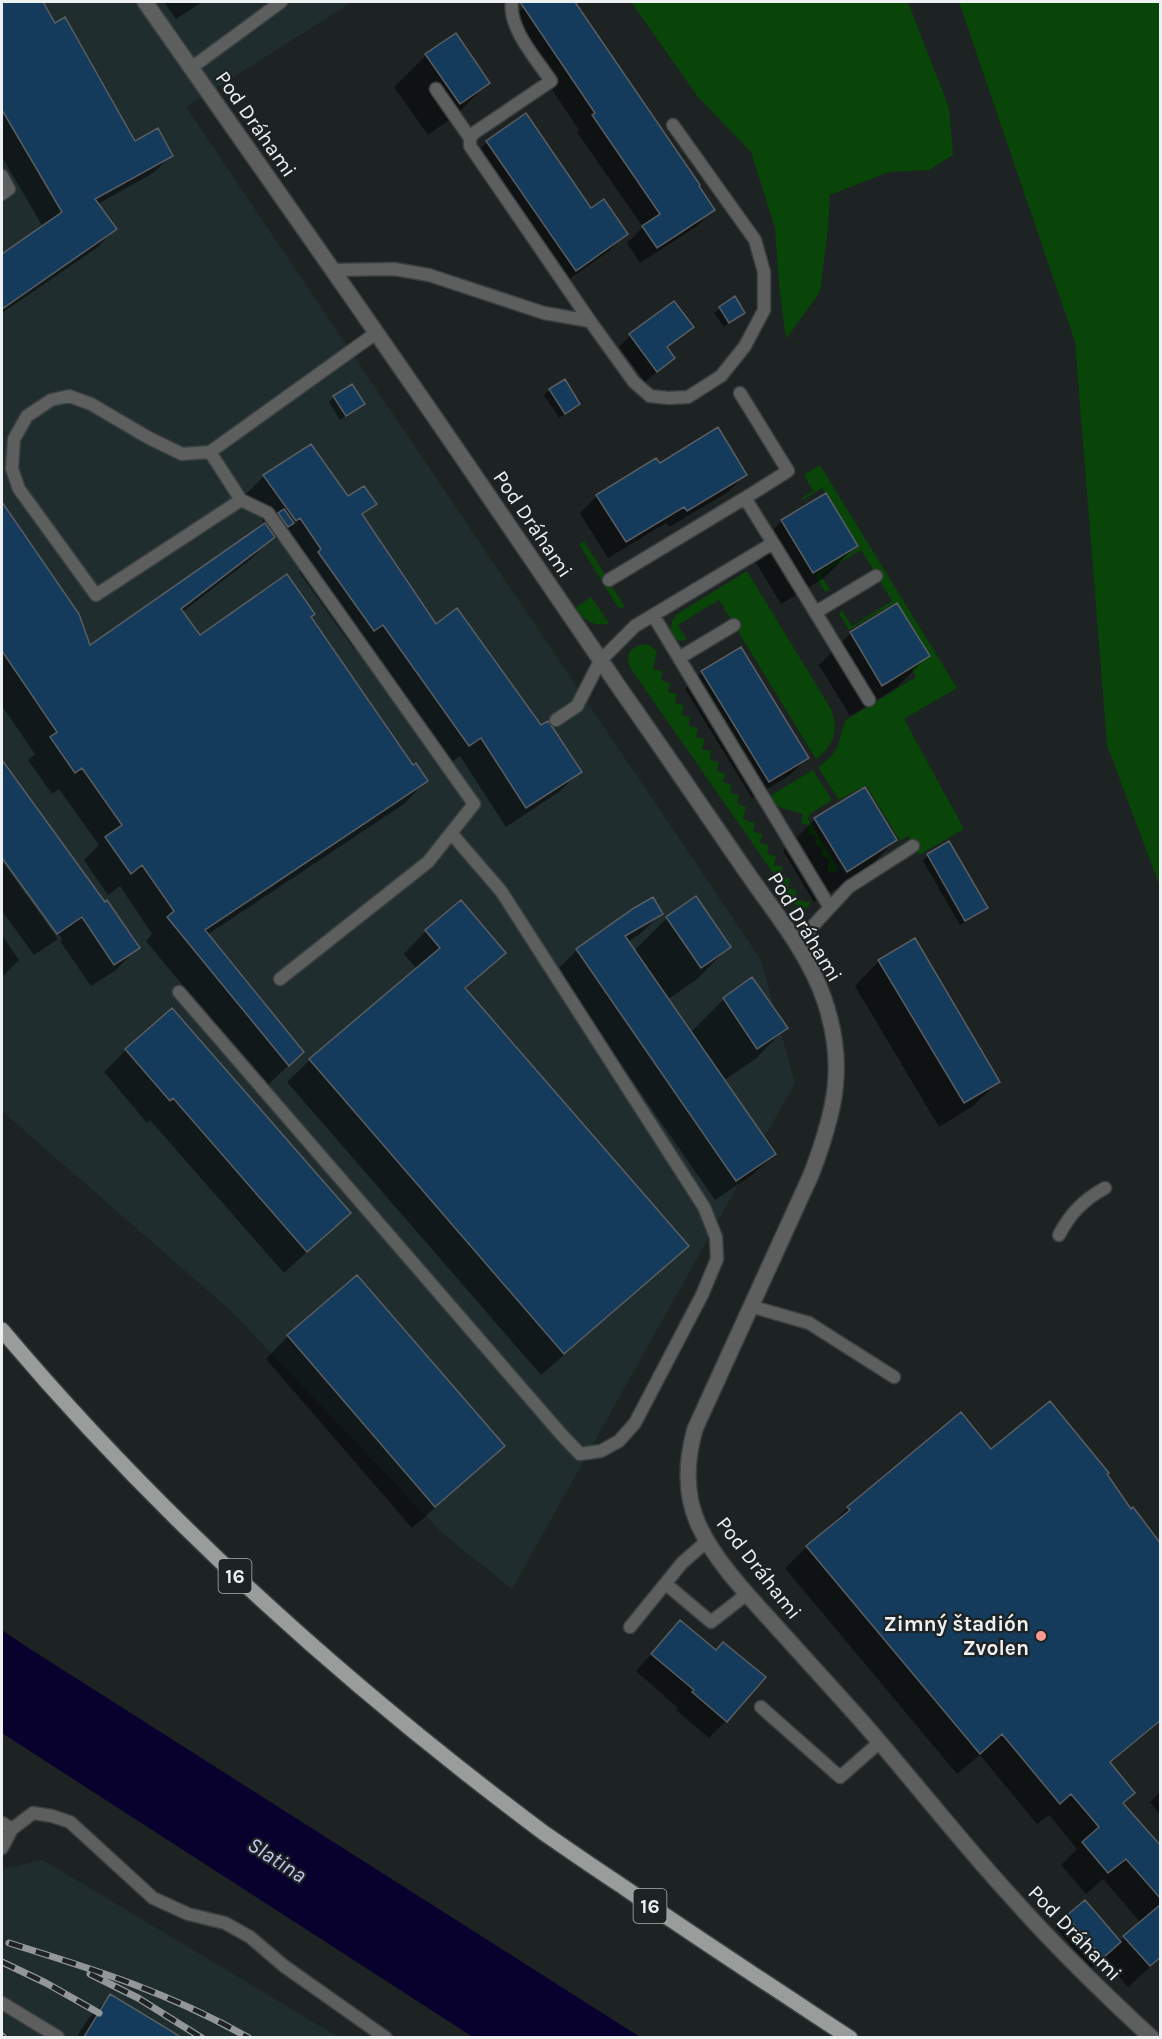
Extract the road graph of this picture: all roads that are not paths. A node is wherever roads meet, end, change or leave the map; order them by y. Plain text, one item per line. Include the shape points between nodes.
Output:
1 (145, 2) edge
2 (281, 2) edge
3 (513, 2) edge
4 (191, 68) junction
5 (436, 89) dead end
6 (673, 125) dead end
7 (470, 138) junction
8 (2, 176) edge
9 (2, 194) edge
10 (332, 270) junction
11 (590, 321) junction
12 (376, 333) junction
13 (740, 393) dead end
14 (210, 452) junction
15 (745, 498) junction
16 (241, 500) junction
17 (773, 543) junction
18 (876, 576) dead end
19 (609, 580) dead end
20 (816, 612) junction
21 (653, 615) junction
22 (734, 626) dead end
23 (679, 658) junction
24 (600, 660) junction
25 (869, 700) dead end
26 (556, 720) dead end
27 (451, 833) junction
28 (913, 846) dead end
29 (830, 906) junction
30 (796, 944) junction
31 (280, 979) dead end
32 (179, 992) dead end
33 (1105, 1188) dead end
34 (1059, 1235) dead end
35 (750, 1306) junction
36 (2, 1330) edge
37 (894, 1377) dead end
38 (707, 1541) junction
39 (666, 1584) junction
40 (747, 1594) junction
41 (630, 1627) dead end
42 (760, 1707) dead end
43 (880, 1742) junction
44 (7, 1826) edge
45 (2, 1848) edge
46 (2, 2003) edge
47 (58, 2037) edge
48 (386, 2037) edge
49 (850, 2037) edge
50 (1152, 2037) edge

1 - 4 street, Pod Dráhami
2 - 4 lane
3 - 7 lane via 514,25 550,81
4 - 10 street, Pod Dráhami
5 - 7 lane
6 - 11 lane via 755,240 764,272 764,310 745,346 721,376 688,397 650,396 634,382
7 - 11 lane via 470,147
8 - 9 lane via 9,189
10 - 11 lane via 393,269 429,275 544,312
10 - 12 street, Pod Dráhami
12 - 14 lane
12 - 24 street, Pod Dráhami
13 - 15 lane via 788,471
14 - 16 lane
14 - 16 lane via 182,454 69,396 51,400 27,416 14,439 12,469 19,489 96,595
15 - 17 lane
15 - 19 lane
16 - 27 lane via 268,513 474,804
17 - 20 lane
17 - 21 lane
18 - 20 lane
20 - 25 lane
21 - 23 lane
21 - 24 lane via 635,626
22 - 23 lane
23 - 29 lane
24 - 26 lane via 577,706
24 - 30 street, Pod Dráhami
27 - 31 lane via 428,862
27 - 32 lane via 501,891 704,1207 716,1237 717,1259 702,1295 635,1423 620,1441 601,1451 580,1454
28 - 29 lane via 861,877
29 - 30 lane
30 - 35 street, Pod Dráhami via 824,996 836,1047 836,1091 811,1175
33 - 34 lane via 1077,1207
35 - 37 lane via 809,1323
35 - 38 street, Pod Dráhami via 689,1450 691,1506
36 - 49 main road, 16 via 156,1500 371,1697 547,1835
38 - 39 lane
38 - 40 street, Pod Dráhami
39 - 40 lane via 711,1622
39 - 41 lane
40 - 43 street, Pod Dráhami
42 - 43 lane via 840,1777
43 - 50 street, Pod Dráhami via 1008,1893 1108,1998
44 - 45 lane
44 - 48 lane via 33,1813 70,1822 153,1898 188,1914 225,1923 250,1937 284,1966
46 - 47 lane

